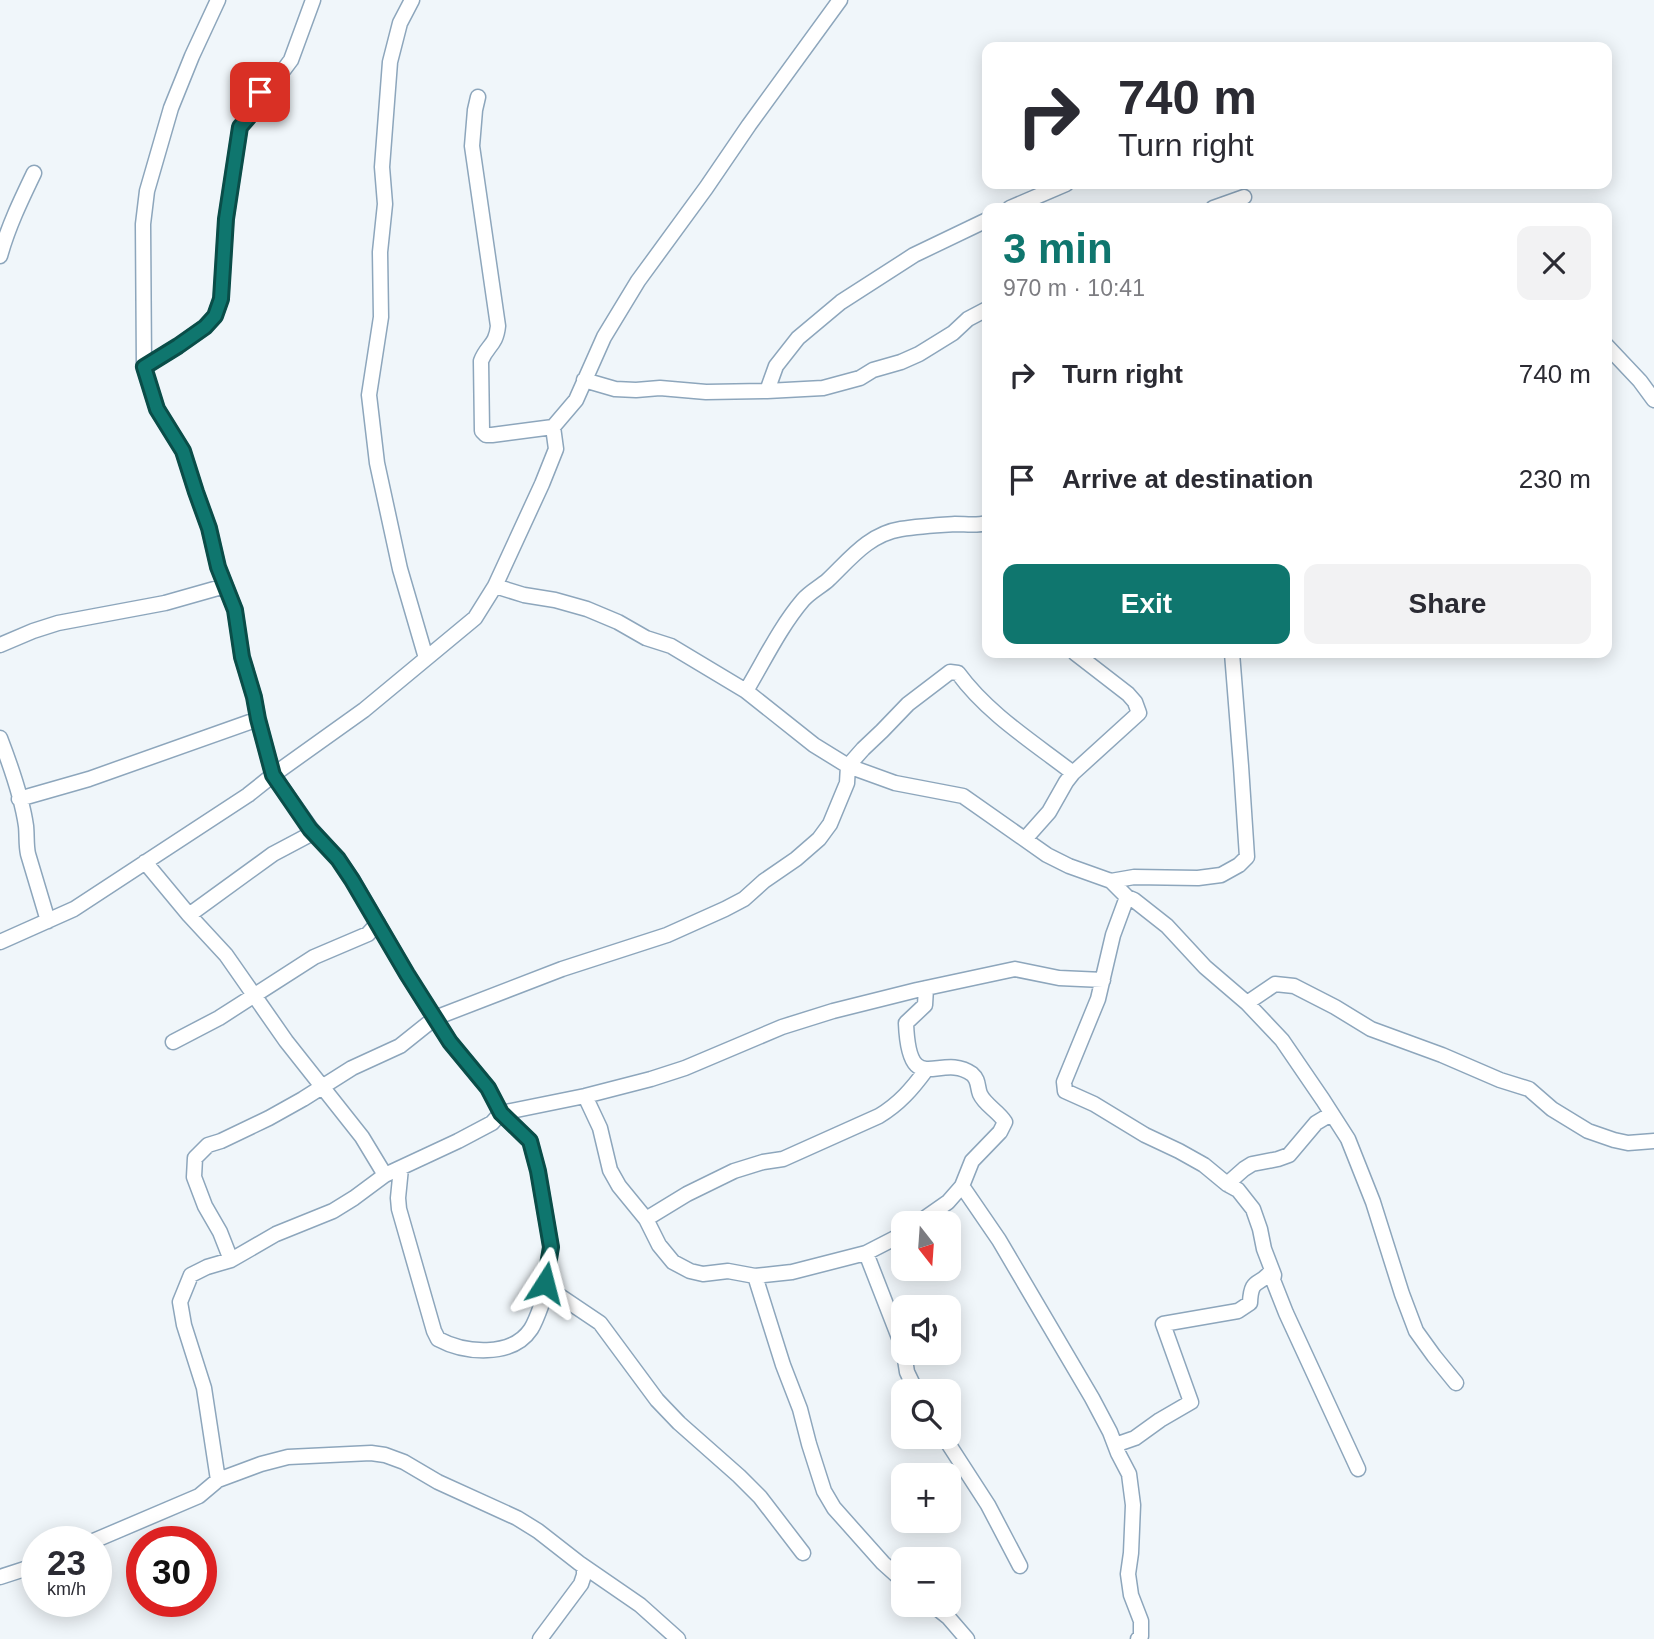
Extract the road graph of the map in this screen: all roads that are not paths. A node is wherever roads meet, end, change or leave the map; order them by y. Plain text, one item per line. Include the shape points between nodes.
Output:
1 (218, 0) edge
2 (313, 0) edge
3 (412, 0) edge
4 (840, 0) edge
5 (478, 97) dead end
6 (34, 173) dead end
7 (1054, 189) edge
8 (1244, 197) dead end
9 (1022, 203) edge
10 (1227, 203) edge
11 (982, 222) edge
12 (0, 256) edge
13 (982, 312) edge
14 (1612, 351) edge
15 (144, 367) junction
16 (584, 380) junction
17 (767, 391) junction
18 (1654, 400) edge
19 (553, 427) junction
20 (982, 524) edge
21 (225, 586) junction
22 (495, 586) junction
23 (0, 645) edge
24 (426, 658) junction
25 (1081, 658) edge
26 (1232, 658) edge
27 (746, 691) junction
28 (258, 719) junction
29 (0, 738) edge
30 (848, 766) junction
31 (1073, 773) junction
32 (273, 775) junction
33 (19, 799) junction
34 (310, 829) junction
35 (1025, 839) junction
36 (145, 862) junction
37 (1111, 881) junction
38 (1127, 897) junction
39 (189, 915) junction
40 (48, 921) junction
41 (378, 923) junction
42 (0, 942) edge
43 (1103, 980) junction
44 (926, 988) junction
45 (254, 996) junction
46 (1247, 1003) junction
47 (435, 1018) junction
48 (173, 1042) dead end
49 (926, 1070) junction
50 (321, 1086) junction
51 (585, 1096) junction
52 (501, 1113) junction
53 (1331, 1114) junction
54 (1654, 1140) edge
55 (401, 1168) junction
56 (385, 1175) junction
57 (1227, 1184) junction
58 (962, 1186) junction
59 (935, 1211) edge
60 (646, 1219) junction
61 (891, 1240) edge
62 (866, 1253) junction
63 (230, 1260) junction
64 (1271, 1271) junction
65 (755, 1276) junction
66 (548, 1288) junction
67 (891, 1319) edge
68 (1456, 1382) dead end
69 (1115, 1445) junction
70 (952, 1449) edge
71 (1358, 1469) dead end
72 (218, 1480) junction
73 (112, 1533) edge
74 (803, 1553) dead end
75 (1020, 1566) dead end
76 (584, 1567) junction
77 (21, 1570) edge
78 (891, 1570) edge
79 (0, 1577) edge
80 (948, 1617) edge
81 (540, 1639) edge
82 (678, 1639) edge
83 (967, 1639) edge
84 (1138, 1639) edge

1 - 15 street via 171,108 147,191
2 - 15 street via 291,60 260,92 240,127 226,219 221,299 215,316
3 - 24 street via 400,23 390,62 382,167 381,317 369,395 377,463 400,569
4 - 16 street via 638,281
5 - 19 street via 472,146 498,326 497,337 481,361 482,431 492,435
6 - 12 street
7 - 9 street
8 - 10 street
11 - 17 street via 914,256 841,302 798,338 776,366
13 - 17 street via 919,354 860,378 823,388
14 - 18 street
15 - 21 street via 157,409 183,451
16 - 17 street via 615,389
16 - 19 street via 576,400
19 - 22 street via 556,449
20 - 27 street via 901,529 870,540 804,598
21 - 23 street via 165,603 58,623
21 - 28 street via 235,610
22 - 24 street via 475,618
22 - 27 street via 587,609 671,646
24 - 32 street via 331,736
25 - 31 street via 1128,694 1139,713
26 - 37 street via 1247,857 1221,875
27 - 30 street
28 - 32 street
28 - 33 street
29 - 33 street
30 - 31 street via 908,704 953,671 998,716
30 - 35 street via 895,783 963,796
30 - 47 street via 847,783 819,839 744,899 667,934
31 - 35 street via 1049,812
32 - 34 street
32 - 36 street
33 - 40 street via 28,854
34 - 39 street via 307,836 273,854
34 - 41 street via 338,859
35 - 37 street via 1069,866
36 - 39 street
36 - 40 street
37 - 38 street
38 - 43 street
38 - 46 street via 1167,926
39 - 45 street via 226,955
40 - 42 street
41 - 45 street via 368,934 314,957
41 - 47 street
43 - 44 street via 1015,969
43 - 57 street via 1064,1082 1065,1091 1179,1150
44 - 49 street via 925,1005 906,1023 906,1036 913,1059
44 - 51 street via 782,1027 685,1068
45 - 48 street
45 - 50 street
46 - 53 street via 1282,1040
46 - 54 street via 1275,984 1294,986 1371,1029 1529,1089 1588,1131 1628,1143
47 - 50 street via 400,1046
47 - 52 street via 488,1088
49 - 58 street via 958,1067 973,1075 980,1094 1005,1122 972,1161
49 - 60 street via 911,1091 879,1116 783,1159 708,1182
50 - 56 street via 362,1137
50 - 63 street via 269,1118 208,1145 195,1158 194,1177
51 - 52 street
51 - 60 street via 600,1128 610,1170
52 - 55 street via 492,1123
52 - 66 street via 530,1141 551,1247
53 - 57 street via 1316,1123 1289,1155 1252,1164
53 - 68 street via 1348,1139 1373,1202 1416,1331
55 - 56 street
55 - 66 street via 399,1209 438,1339 481,1350 522,1340
56 - 63 street via 333,1212 276,1234
57 - 64 street via 1253,1209
58 - 59 street
58 - 69 street via 999,1240
60 - 65 street via 673,1262 690,1271
61 - 62 street
62 - 65 street via 792,1272
62 - 67 street
63 - 72 street via 191,1275 180,1302 204,1388
64 - 69 street via 1252,1287 1250,1303 1238,1311 1164,1324 1191,1402 1135,1438
64 - 71 street
65 - 78 street via 824,1491
66 - 74 street via 600,1323 657,1400 760,1497
69 - 84 street via 1129,1474 1133,1505 1128,1574 1141,1621
70 - 75 street
72 - 73 street via 198,1496
72 - 76 street via 288,1457 385,1455 517,1518
76 - 81 street via 581,1584
76 - 82 street via 640,1605
77 - 79 street
80 - 83 street

